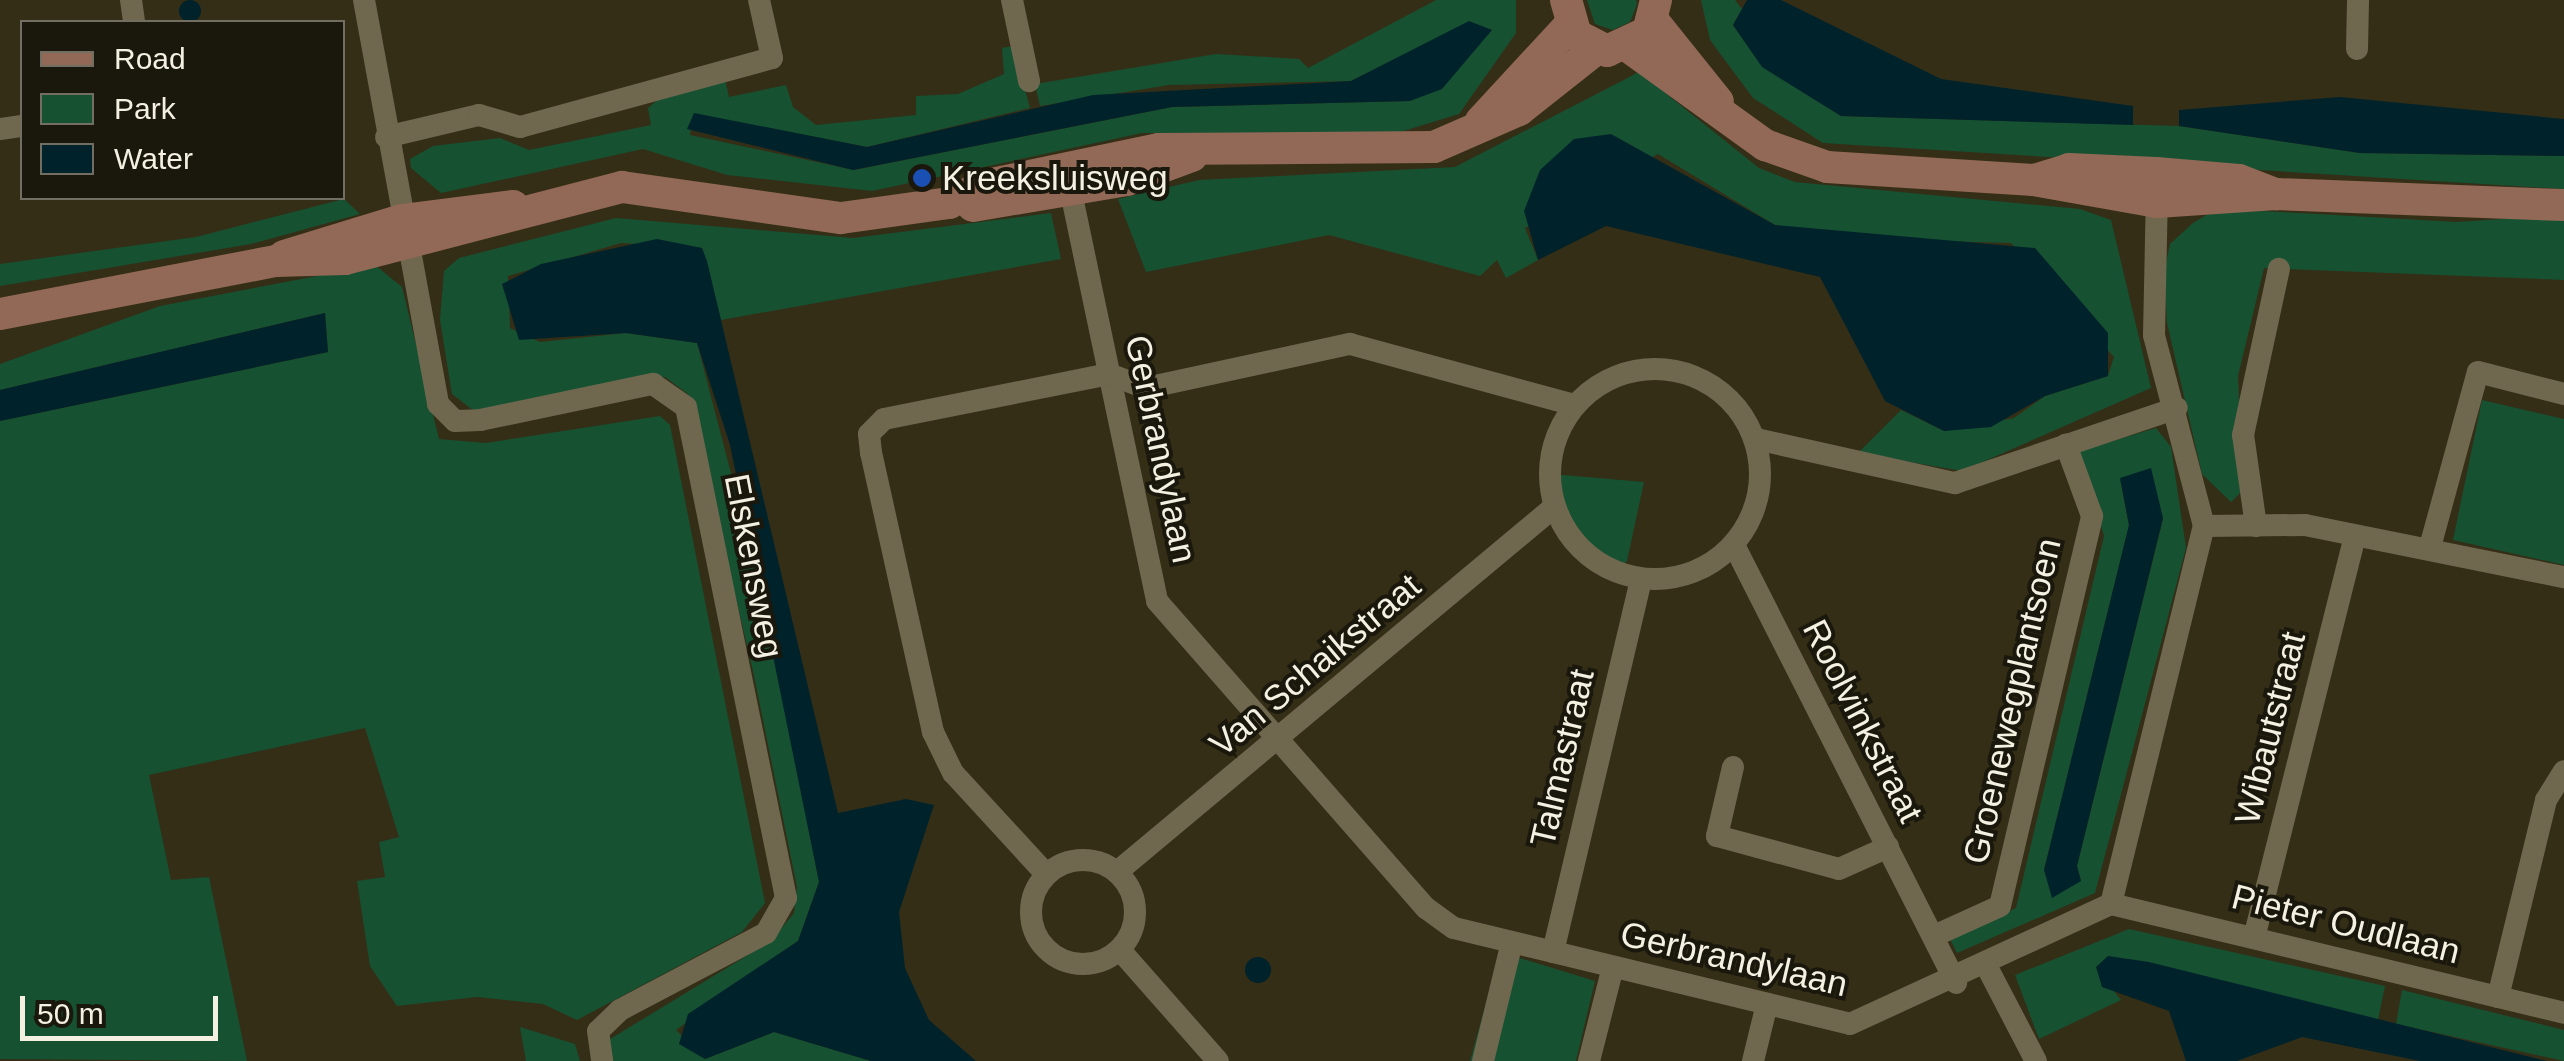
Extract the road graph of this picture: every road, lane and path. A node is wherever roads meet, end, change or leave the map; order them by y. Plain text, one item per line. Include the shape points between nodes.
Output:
1 (364, 0) edge
2 (759, 0) edge
3 (1012, 0) edge
4 (2358, 0) edge
5 (1655, 11) edge
6 (1568, 13) edge
7 (1612, 48) junction
8 (2356, 49) dead end
9 (1029, 81) dead end
10 (1739, 129) junction
11 (1471, 134) junction
12 (386, 137) junction
13 (1068, 179) junction
14 (2156, 188) junction
15 (2564, 205) edge
16 (405, 232) junction
17 (2279, 269) dead end
18 (0, 314) edge
19 (1108, 374) junction
20 (2564, 394) edge
21 (1575, 405) junction
22 (2176, 408) junction
23 (1756, 439) junction
24 (2066, 445) junction
25 (1554, 507) junction
26 (2204, 526) junction
27 (2256, 526) junction
28 (2355, 536) junction
29 (1734, 545) junction
30 (2430, 547) junction
31 (2564, 576) edge
32 (1640, 580) junction
33 (1280, 743) junction
34 (1733, 766) dead end
35 (2564, 771) edge
36 (1888, 847) junction
37 (1118, 872) junction
38 (1046, 874) junction
39 (2112, 904) junction
40 (1934, 936) junction
41 (2254, 938) junction
42 (1512, 942) junction
43 (1120, 950) junction
44 (1552, 952) junction
45 (1612, 966) junction
46 (1987, 967) junction
47 (1956, 983) junction
48 (2498, 997) junction
49 (1767, 1004) junction
50 (2564, 1013) edge
51 (602, 1061) edge
52 (1218, 1061) edge
53 (1483, 1061) edge
54 (1589, 1061) edge
55 (1753, 1061) edge
56 (2036, 1061) edge

1 - 12 street
2 - 12 street via 772,58 520,127 478,115
3 - 9 street
4 - 8 street
5 - 7 street
5 - 10 street
6 - 7 street
6 - 11 street
7 - 10 street
7 - 11 street
10 - 14 street via 1826,167
11 - 13 street via 1391,152 1200,152 1164,171
12 - 16 street
13 - 16 street via 978,207 949,203 841,218 622,187
13 - 19 street, Gerbrandylaan
14 - 15 street
14 - 22 street via 2154,335
16 - 18 street
16 - 51 street, Elskensweg via 438,404 455,421 654,384 686,406 786,898 766,933 620,1010 598,1030
17 - 27 street via 2243,435
19 - 21 street via 1146,388 1350,344
19 - 33 street, Gerbrandylaan via 1158,601
19 - 38 street via 884,420 869,434 932,732 952,773
20 - 30 street via 2478,372
21 - 23 street via 1603,382 1675,370 1724,395
21 - 25 street via 1556,436
22 - 24 street
22 - 26 street
23 - 24 street via 1955,483
23 - 29 street via 1760,495
24 - 40 street, Groenewegplantsoen via 2092,516 2000,906
25 - 32 street via 1598,564
25 - 33 street, Van Schaikstraat
26 - 27 street
26 - 39 street
27 - 28 street
28 - 30 street
28 - 41 street, Wibautstraat
29 - 32 street via 1688,575
29 - 36 street, Roolvinkstraat
30 - 31 street
32 - 44 street, Talmastraat
33 - 37 street, Van Schaikstraat
33 - 42 street, Gerbrandylaan via 1426,908 1454,928
34 - 36 street via 1717,836 1838,869
35 - 48 street via 2546,800
36 - 40 street, Roolvinkstraat
37 - 38 street via 1086,859
37 - 43 street via 1136,915
38 - 43 street via 1031,919 1046,948 1074,964
39 - 41 street, Pieter Oudlaan
39 - 46 street, Gerbrandylaan
40 - 47 street, Roolvinkstraat
41 - 48 street, Pieter Oudlaan
42 - 44 street, Gerbrandylaan
42 - 53 street
43 - 52 street
44 - 45 street, Gerbrandylaan
45 - 49 street, Gerbrandylaan
45 - 54 street
46 - 47 street, Gerbrandylaan
46 - 56 street
47 - 49 street, Gerbrandylaan via 1868,1023
48 - 50 street, Pieter Oudlaan
49 - 55 street

